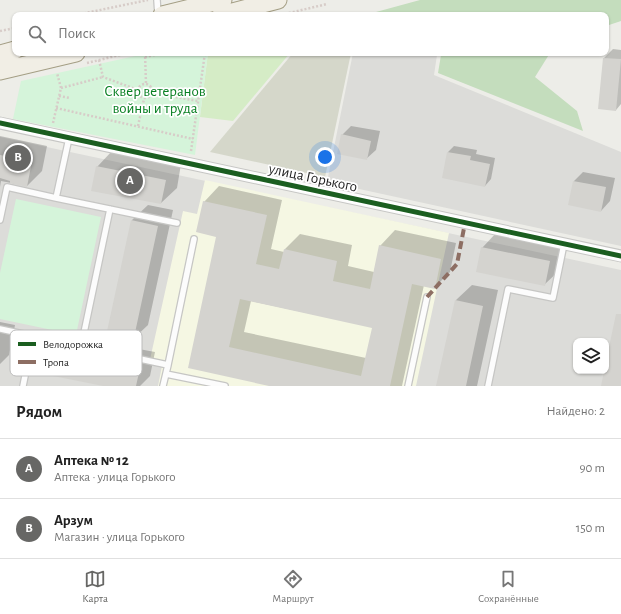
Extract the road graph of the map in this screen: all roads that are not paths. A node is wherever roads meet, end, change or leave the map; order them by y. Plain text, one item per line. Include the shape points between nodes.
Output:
1 (156, 0) edge
2 (223, 0) edge
3 (278, 0) edge
4 (158, 12) edge
5 (174, 12) edge
6 (232, 12) edge
7 (12, 51) edge
8 (0, 54) edge
9 (63, 56) edge
10 (0, 71) edge
11 (0, 123) edge
12 (69, 138) junction
13 (56, 198) junction
14 (110, 209) junction
15 (0, 220) edge
16 (176, 223) dead end
17 (194, 239) dead end
18 (564, 244) junction
19 (621, 256) edge
20 (427, 297) dead end
21 (0, 329) edge
22 (85, 330) edge
23 (10, 331) edge
24 (142, 360) edge
25 (168, 365) junction
26 (166, 374) junction
27 (25, 376) edge
28 (23, 386) edge
29 (163, 386) edge
30 (225, 386) edge
31 (408, 386) edge
32 (488, 386) edge

1 - 4 lane
2 - 5 main road
3 - 6 main road
7 - 8 main road
9 - 10 main road
11 - 12 street, улица Горького
12 - 13 lane
12 - 18 street, улица Горького
13 - 14 lane
13 - 15 lane via 7,187
14 - 16 lane
14 - 22 lane
17 - 25 lane
18 - 19 street, улица Горького
18 - 32 lane via 553,298 508,289
20 - 31 lane
21 - 23 lane
24 - 25 lane
25 - 26 lane
26 - 29 lane
26 - 30 lane
27 - 28 lane

